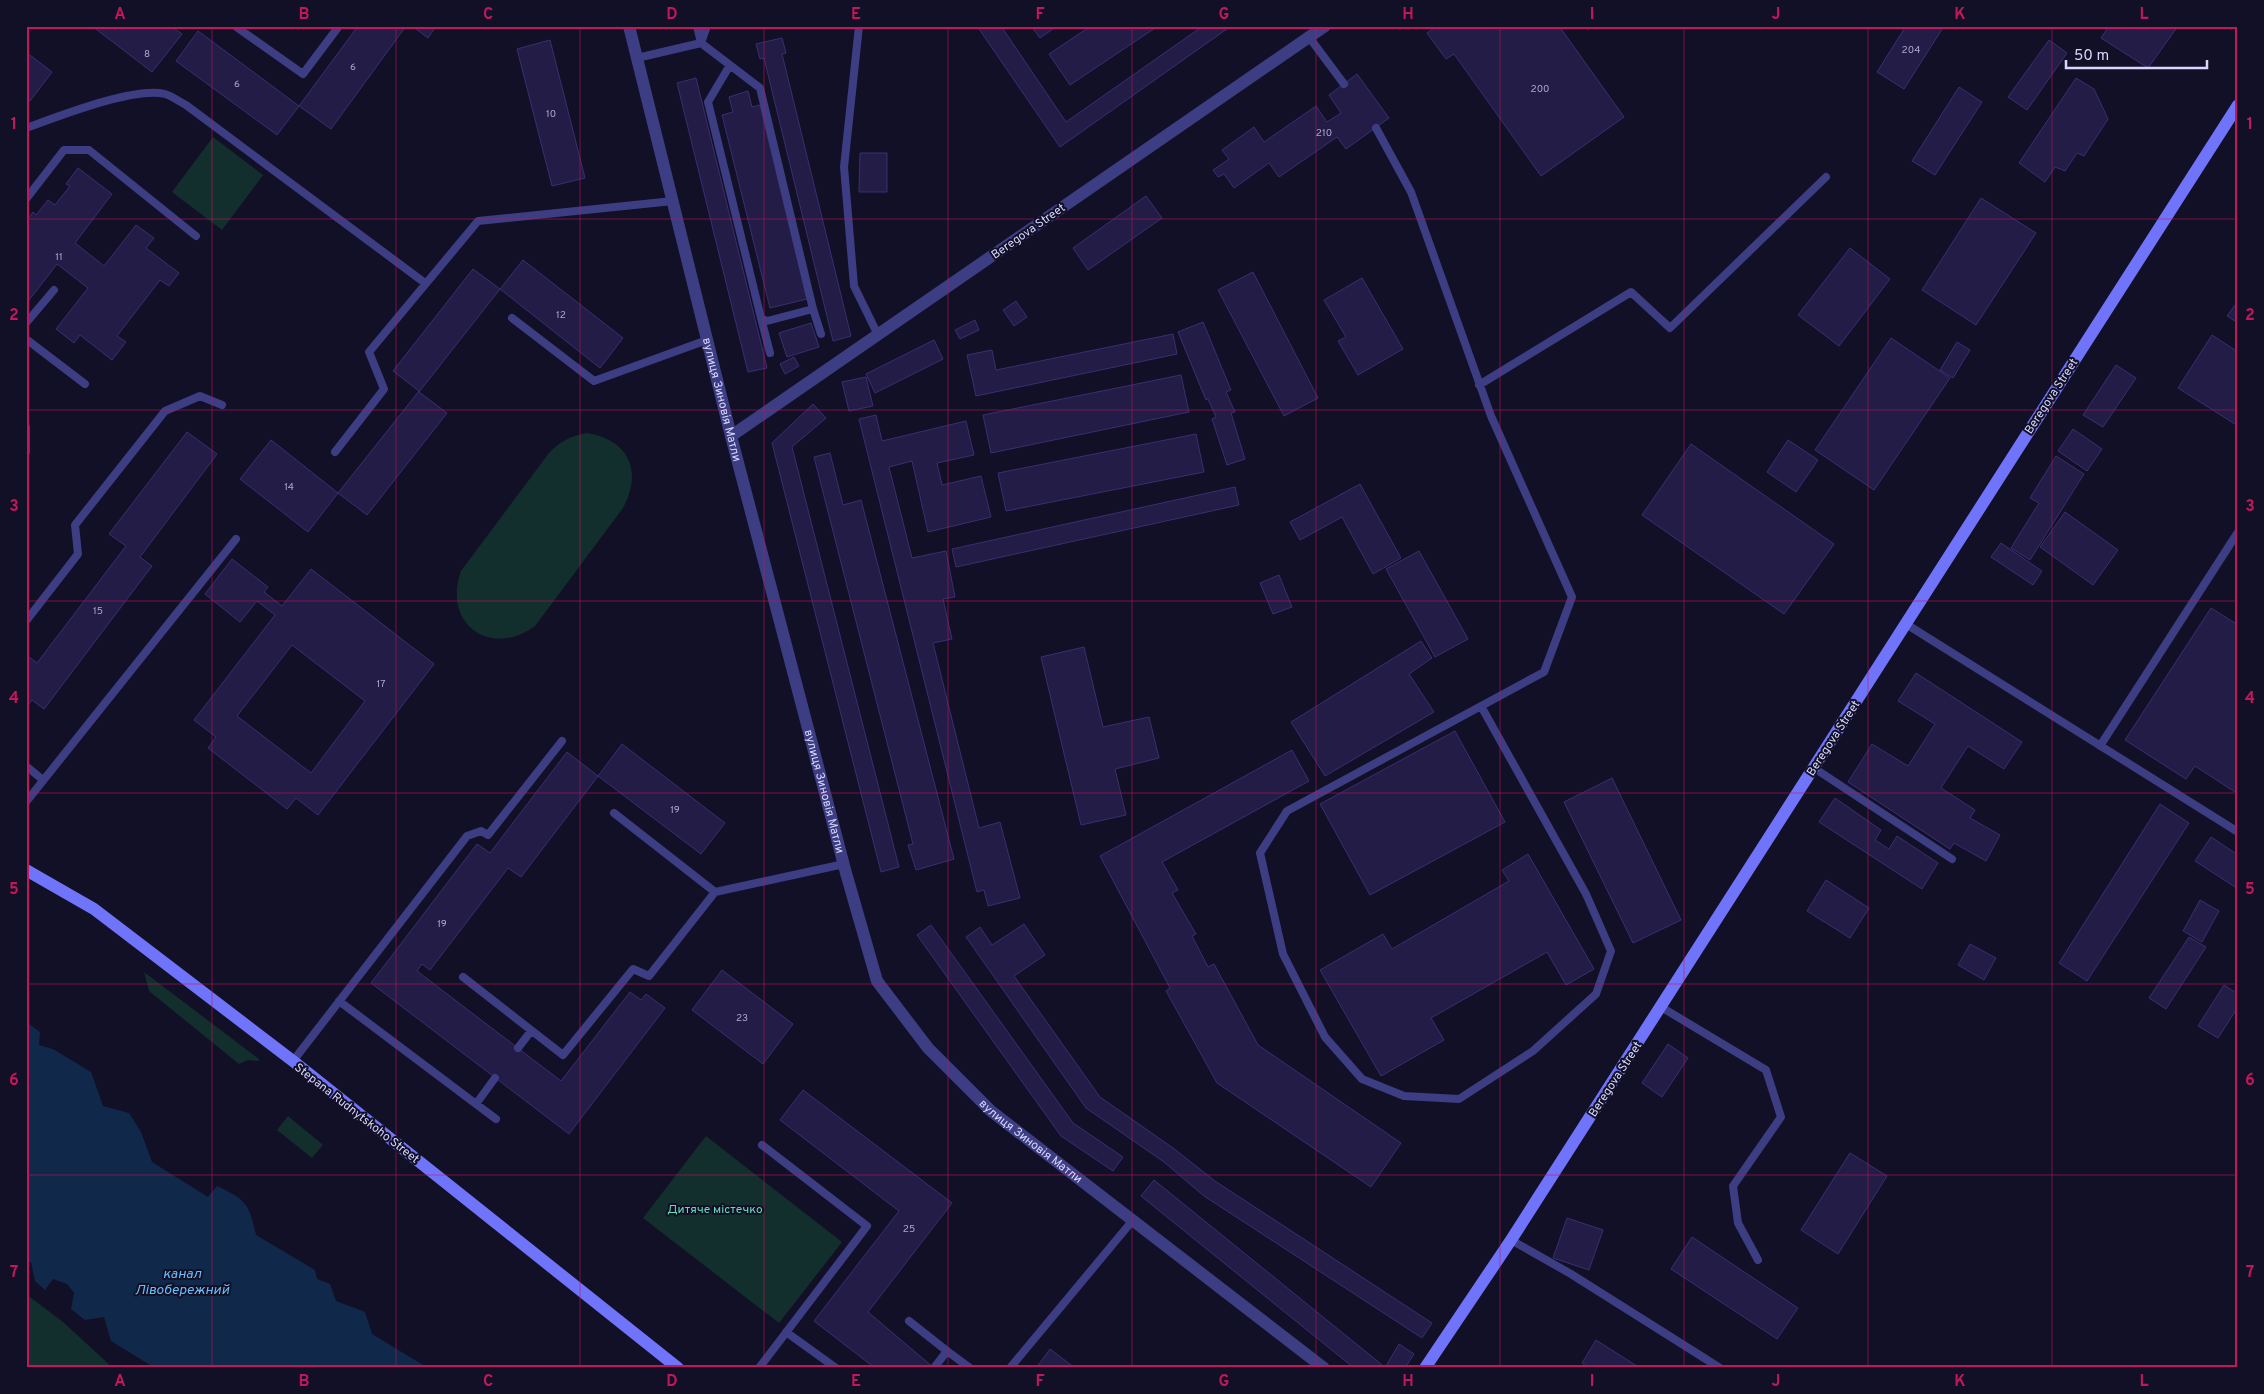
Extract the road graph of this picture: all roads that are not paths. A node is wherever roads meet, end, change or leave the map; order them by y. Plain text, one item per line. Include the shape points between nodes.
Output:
1 (235, 26) edge
2 (339, 26) edge
3 (629, 26) edge
4 (697, 26) edge
5 (707, 26) edge
6 (860, 26) edge
7 (1325, 26) edge
8 (1309, 37) junction
9 (701, 43) junction
10 (637, 58) junction
11 (730, 65) junction
12 (1344, 84) dead end
13 (2238, 105) edge
14 (26, 128) edge
15 (1376, 128) dead end
16 (1826, 177) dead end
17 (26, 200) edge
18 (672, 201) junction
19 (196, 236) dead end
20 (424, 283) junction
21 (54, 290) dead end
22 (813, 309) junction
23 (512, 318) dead end
24 (761, 318) junction
25 (26, 324) edge
26 (821, 334) dead end
27 (878, 335) junction
28 (26, 339) edge
29 (707, 340) junction
30 (770, 353) dead end
31 (85, 384) dead end
32 (1479, 385) junction
33 (222, 405) dead end
34 (26, 427) edge
35 (731, 436) junction
36 (26, 452) edge
37 (335, 452) dead end
38 (2238, 532) edge
39 (236, 539) dead end
40 (26, 621) edge
41 (1906, 624) junction
42 (1482, 706) junction
43 (562, 741) dead end
44 (2100, 746) junction
45 (26, 766) edge
46 (1814, 768) junction
47 (44, 780) junction
48 (26, 802) edge
49 (614, 813) dead end
50 (2238, 832) edge
51 (1952, 859) dead end
52 (844, 864) junction
53 (26, 870) edge
54 (715, 892) junction
55 (463, 977) dead end
56 (340, 1001) junction
57 (1660, 1007) junction
58 (531, 1031) junction
59 (518, 1048) dead end
60 (293, 1062) junction
61 (495, 1078) dead end
62 (476, 1104) junction
63 (496, 1119) dead end
64 (762, 1144) dead end
65 (1133, 1220) junction
66 (1511, 1240) junction
67 (1758, 1260) dead end
68 (909, 1321) dead end
69 (786, 1332) junction
70 (947, 1351) junction
71 (678, 1368) edge
72 (759, 1368) edge
73 (836, 1368) edge
74 (934, 1368) edge
75 (970, 1368) edge
76 (1010, 1368) edge
77 (1324, 1368) edge
78 (1425, 1368) edge
79 (1720, 1368) edge

1 - 2 lane via 303,74
3 - 10 street, вулиця Зиновія Матли
4 - 9 lane
5 - 9 lane
6 - 27 lane via 844,166 854,286
7 - 8 street, Beregova Street
8 - 12 lane
8 - 27 street, Beregova Street
9 - 10 lane
9 - 11 lane
10 - 18 street, вулиця Зиновія Матли
11 - 22 lane via 760,88
11 - 24 lane via 708,102
13 - 41 street, Beregova Street
14 - 20 lane via 89,106 150,92 166,94 186,105
15 - 32 lane via 1411,192
16 - 32 lane via 1670,328 1631,292
17 - 19 lane via 64,150 89,150
18 - 20 lane via 478,221
18 - 29 street, вулиця Зиновія Матли
20 - 37 lane via 369,352 384,389
21 - 25 lane
22 - 24 lane via 767,321
22 - 26 lane
23 - 29 lane via 594,381
24 - 30 lane
27 - 35 street, Beregova Street
28 - 31 lane
29 - 35 street, вулиця Зиновія Матли
32 - 42 lane via 1572,597 1544,672
33 - 40 lane via 200,396 165,410 75,525 78,554
34 - 36 lane
35 - 52 street, вулиця Зиновія Матли
38 - 44 lane
39 - 47 lane
41 - 44 lane
41 - 46 street, Beregova Street
42 - 42 lane via 1287,811 1260,853 1283,954 1324,1037 1362,1079 1404,1096 1459,1099 1533,1051 1596,994 1611,951 1586,894
43 - 56 lane via 488,835 481,830 467,836
44 - 50 lane
45 - 47 lane
46 - 51 lane
46 - 57 street, Beregova Street
47 - 48 lane
49 - 54 lane
52 - 54 lane
52 - 65 street, вулиця Зиновія Матли via 877,981 928,1048 991,1111
53 - 60 street, Stepana Rudnytskoho Street via 94,909
54 - 58 lane via 649,976 634,969 563,1055
55 - 58 lane
56 - 60 lane
56 - 62 lane
57 - 66 street, Beregova Street
57 - 67 lane via 1766,1070 1781,1118 1733,1186 1738,1223
58 - 59 lane
60 - 71 street, Stepana Rudnytskoho Street
61 - 62 lane
62 - 63 lane
64 - 69 lane via 867,1226
65 - 76 lane
65 - 77 street, вулиця Зиновія Матли
66 - 78 street, Beregova Street
66 - 79 lane
68 - 70 lane
69 - 72 lane
69 - 73 lane
70 - 74 lane
70 - 75 lane

